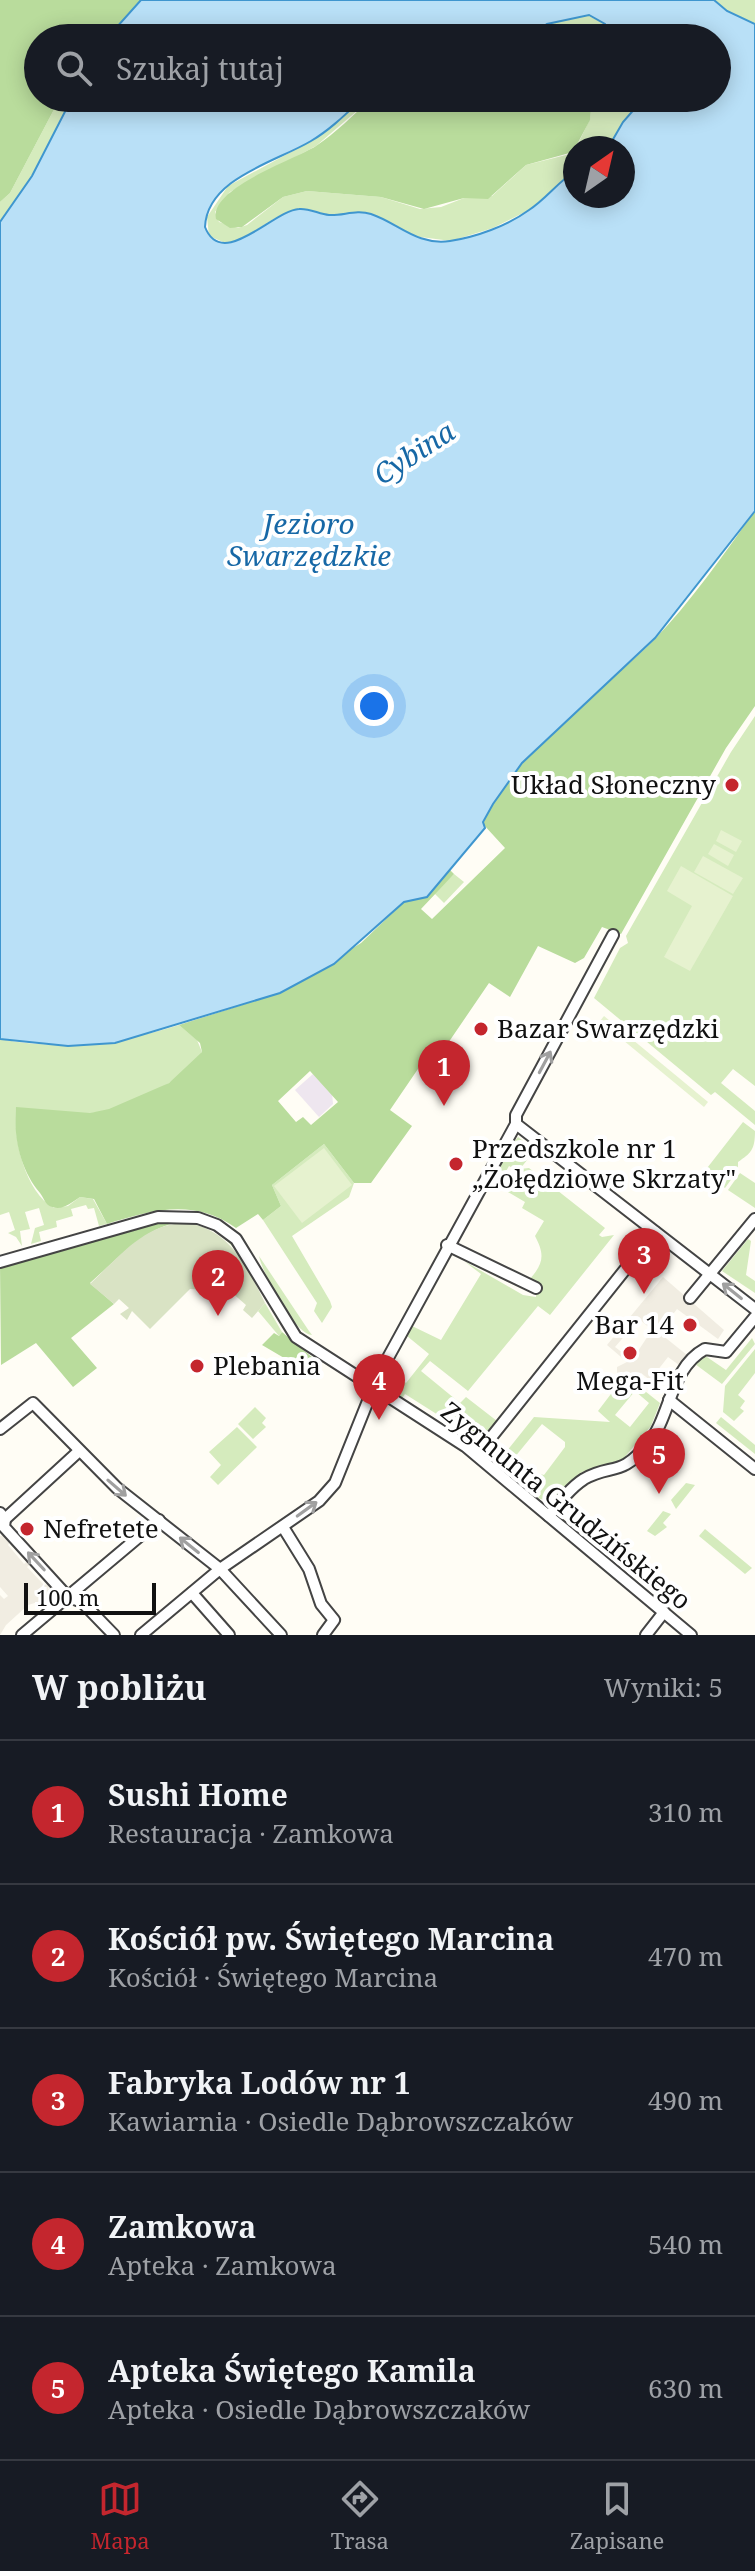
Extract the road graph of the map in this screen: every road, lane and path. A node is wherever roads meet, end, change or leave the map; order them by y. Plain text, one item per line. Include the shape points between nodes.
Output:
1 (613, 935) dead end
2 (516, 1120) junction
3 (755, 1219) edge
4 (655, 1232) junction
5 (447, 1245) junction
6 (0, 1262) edge
7 (710, 1272) junction
8 (536, 1288) dead end
9 (690, 1298) dead end
10 (755, 1309) edge
11 (755, 1317) edge
12 (373, 1387) junction
13 (669, 1400) junction
14 (0, 1429) edge
15 (78, 1452) junction
16 (477, 1455) junction
17 (755, 1469) edge
18 (549, 1516) junction
19 (159, 1520) junction
20 (2, 1522) edge
21 (283, 1527) junction
22 (220, 1569) junction
23 (192, 1593) junction
24 (67, 1596) junction
25 (664, 1612) junction
26 (272, 1624) junction
27 (22, 1635) edge
28 (114, 1635) edge
29 (141, 1635) edge
30 (229, 1635) edge
31 (262, 1635) edge
32 (281, 1635) edge
33 (323, 1635) edge
34 (646, 1635) edge
35 (691, 1635) edge

2 -> 1 street
2 - 4 street
2 - 5 street
3 - 7 street
4 - 7 street
4 - 16 street
5 - 8 street
5 - 12 street
6 - 12 street, Zygmunta Grudzińskiego via 158,1217 208,1221 242,1247 296,1337
7 - 9 street
10 -> 7 street
11 - 13 street via 725,1353 700,1352 674,1384
12 - 16 street, Zygmunta Grudzińskiego
21 -> 12 street via 335,1483
13 - 17 street
13 - 18 street via 657,1431 634,1459 620,1469 586,1478
14 - 15 street via 33,1403
15 -> 19 street
15 - 20 street
16 - 18 street, Zygmunta Grudzińskiego
18 - 25 street, Zygmunta Grudzińskiego
22 -> 19 street
19 - 24 street
24 -> 20 street
21 - 22 street
21 - 33 street via 309,1569 322,1607 335,1622
22 - 23 street
22 - 26 street
23 - 29 street
23 - 30 street
24 - 27 street
24 - 28 street via 79,1600
25 - 34 street
25 - 35 street, Zygmunta Grudzińskiego
26 - 31 street
26 - 32 street

